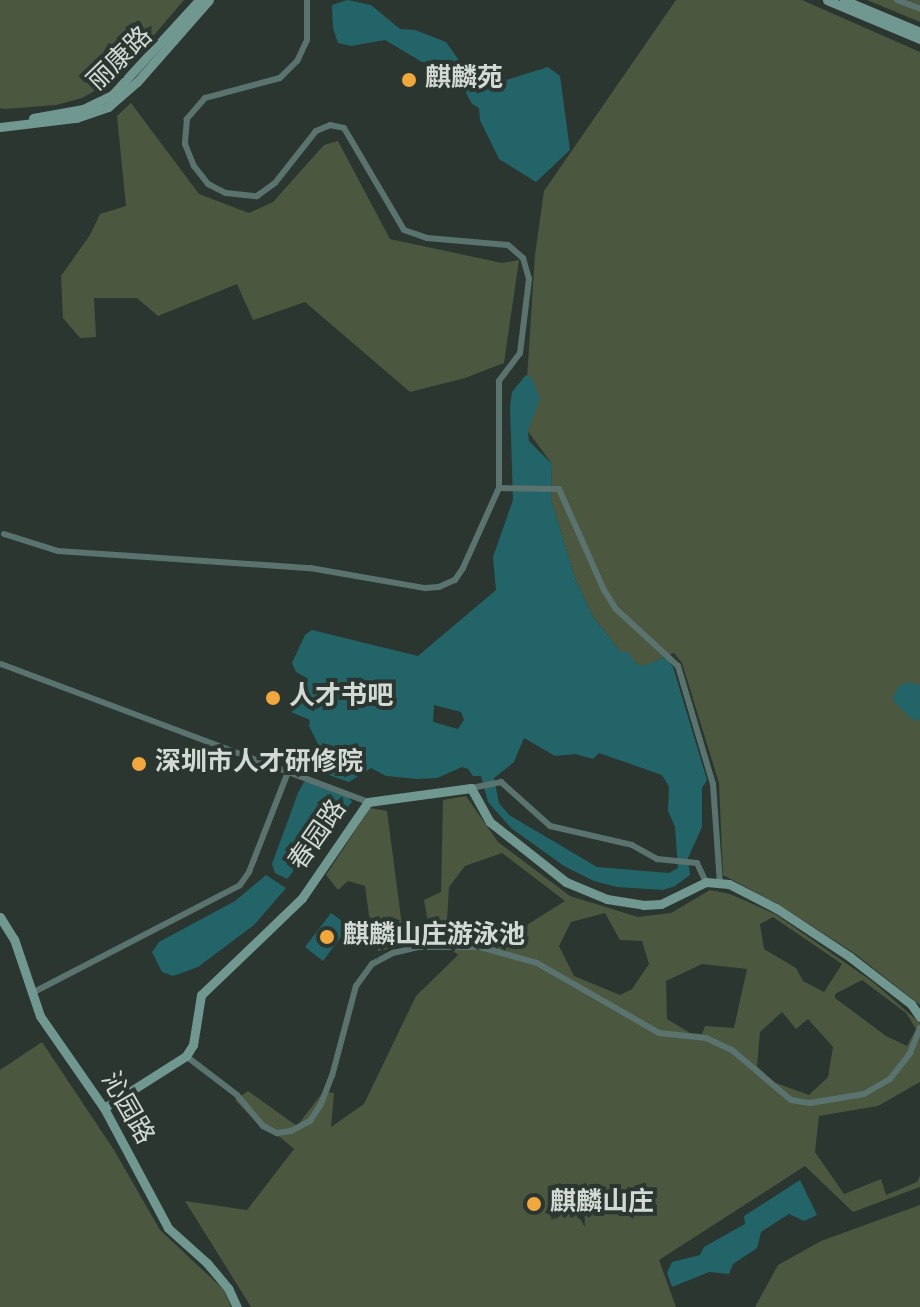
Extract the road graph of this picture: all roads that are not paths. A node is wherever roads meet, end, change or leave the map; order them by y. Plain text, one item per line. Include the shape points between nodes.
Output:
1 (199, 0) edge
2 (209, 0) edge
3 (307, 0) edge
4 (827, 0) edge
5 (844, 0) edge
6 (897, 0) edge
7 (920, 9) edge
8 (920, 32) edge
9 (920, 39) edge
10 (0, 124) edge
11 (499, 488) junction
12 (4, 534) dead end
13 (1, 664) edge
14 (288, 772) junction
15 (471, 788) junction
16 (368, 802) junction
17 (706, 882) junction
18 (720, 883) junction
19 (0, 917) edge
20 (32, 993) junction
21 (920, 1017) edge
22 (920, 1028) edge
23 (186, 1056) junction
24 (104, 1108) junction
25 (237, 1307) edge

1 - 10 street, 丽康路 via 107,99 76,111
2 - 10 street, 丽康路 via 108,107 69,120
3 - 11 street via 307,40 297,61 280,78 205,98 187,119 189,155 208,184 226,193 257,196 275,183 316,131 330,125 344,128 404,230 427,238 508,245 523,258 529,279 520,353 499,381
4 - 9 street
5 - 8 street
6 - 7 street
11 - 12 street via 463,568 455,580 439,587 310,568 58,551
11 - 18 street via 555,487 563,494 616,609 678,666 713,784
13 - 14 street
14 - 16 street
14 - 20 street via 240,885
15 - 16 street, 春园路
15 - 17 street via 501,782 550,826 632,845 657,859 697,863
15 - 17 street via 490,822 566,882 607,899 661,904
16 - 23 street, 春园路 via 302,898 201,995 193,1045
17 - 18 street
18 - 21 street via 776,908 850,957 911,1004
19 - 20 street, 沁园路 via 14,939
20 - 24 street, 沁园路 via 40,1016
22 - 23 street via 910,1053 890,1079 864,1094 810,1103 791,1100 732,1050 706,1038 659,1033 537,963 480,947 420,947 372,964 356,986 321,1104 310,1121 291,1131 277,1133 263,1126 237,1095
23 - 24 street
24 - 25 street, 沁园路 via 168,1228 207,1263

